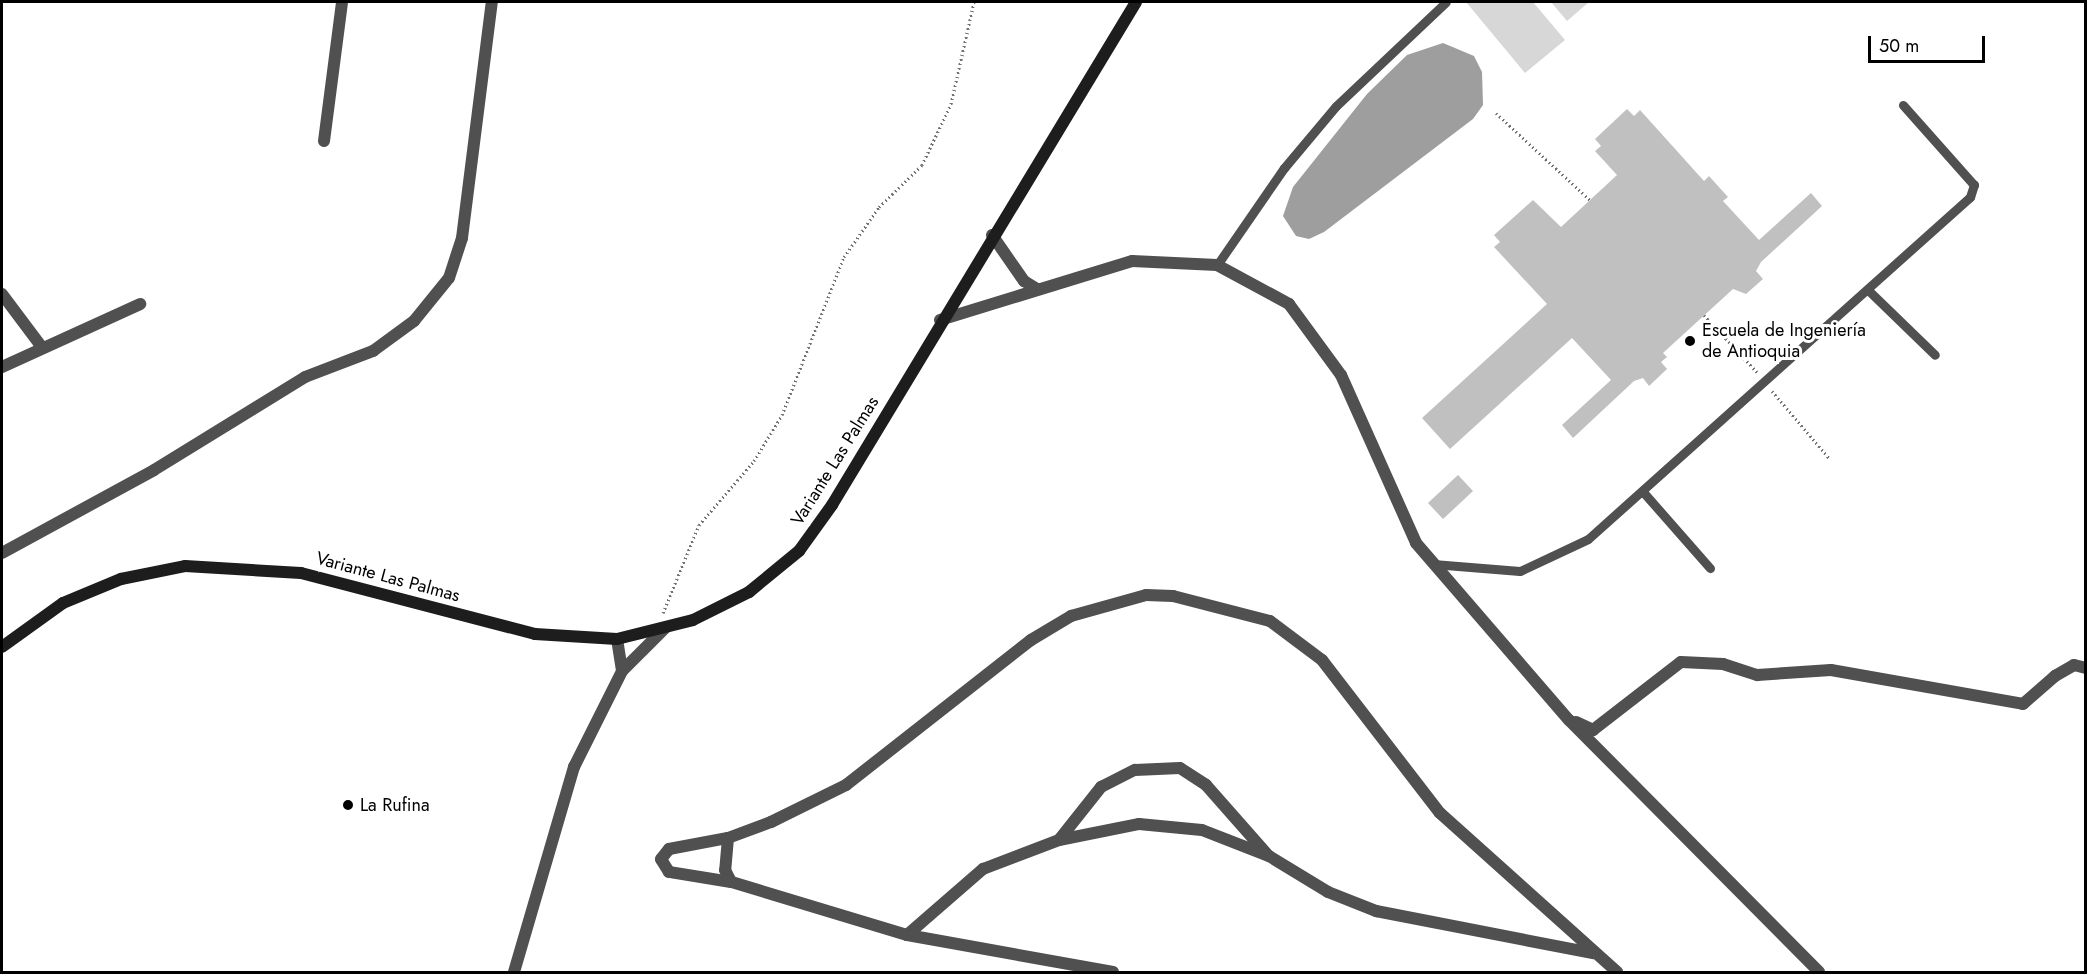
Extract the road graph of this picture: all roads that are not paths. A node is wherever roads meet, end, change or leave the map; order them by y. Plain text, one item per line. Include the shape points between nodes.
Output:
1 (342, 2) edge
2 (492, 2) edge
3 (1136, 2) edge
4 (1446, 2) edge
5 (1903, 105) dead end
6 (324, 141) dead end
7 (992, 235) junction
8 (1217, 265) junction
9 (1037, 290) junction
10 (1869, 290) junction
11 (2, 294) edge
12 (140, 304) dead end
13 (940, 320) junction
14 (41, 346) junction
15 (1935, 355) dead end
16 (2, 367) edge
17 (1644, 493) junction
18 (2, 553) edge
19 (1433, 564) junction
20 (1710, 568) dead end
21 (661, 628) junction
22 (617, 639) junction
23 (2, 647) edge
24 (2085, 668) edge
25 (622, 671) junction
26 (1569, 720) junction
27 (728, 838) junction
28 (1059, 840) junction
29 (1269, 856) junction
30 (731, 882) junction
31 (907, 935) junction
32 (1594, 953) junction
33 (514, 972) edge
34 (1113, 972) edge
35 (1617, 972) edge
36 (1820, 972) edge

1 - 6 street
2 - 18 street via 462,238 449,278 414,321 374,351 305,377 154,470
3 - 7 main road, Variante Las Palmas
4 - 8 lane via 1336,106 1284,168
5 - 10 lane via 1974,192
7 - 9 street via 1024,281
7 - 13 main road, Variante Las Palmas
8 - 9 street via 1132,261
8 - 19 street via 1289,304 1320,340 1341,375 1395,504
9 - 13 street
10 - 15 lane
10 - 17 lane
11 - 14 street
12 - 14 street
13 - 21 main road, Variante Las Palmas via 832,505 798,551 749,592 693,620
14 - 16 street
17 - 19 lane via 1588,539 1528,568
17 - 20 lane
19 - 26 street
21 - 22 main road, Variante Las Palmas
21 - 25 street
22 - 23 main road, Variante Las Palmas via 535,634 301,573 185,566 121,579 63,603
22 - 25 street
24 - 26 street via 2074,665 2055,676 2023,704 1831,670 1757,675 1723,664 1681,662 1593,730
25 - 33 street via 574,767
26 - 36 street
27 - 30 street via 725,870
27 - 30 street via 669,849 661,861 669,872
27 - 32 street via 846,785 1031,640 1071,616 1146,595 1192,598 1270,621 1322,660 1440,813
28 - 29 street via 1139,824 1202,830
28 - 29 street via 1101,787 1135,770 1180,768 1206,785
28 - 31 street via 983,869
29 - 32 street via 1328,892 1376,911
30 - 31 street
31 - 34 street
32 - 35 street

